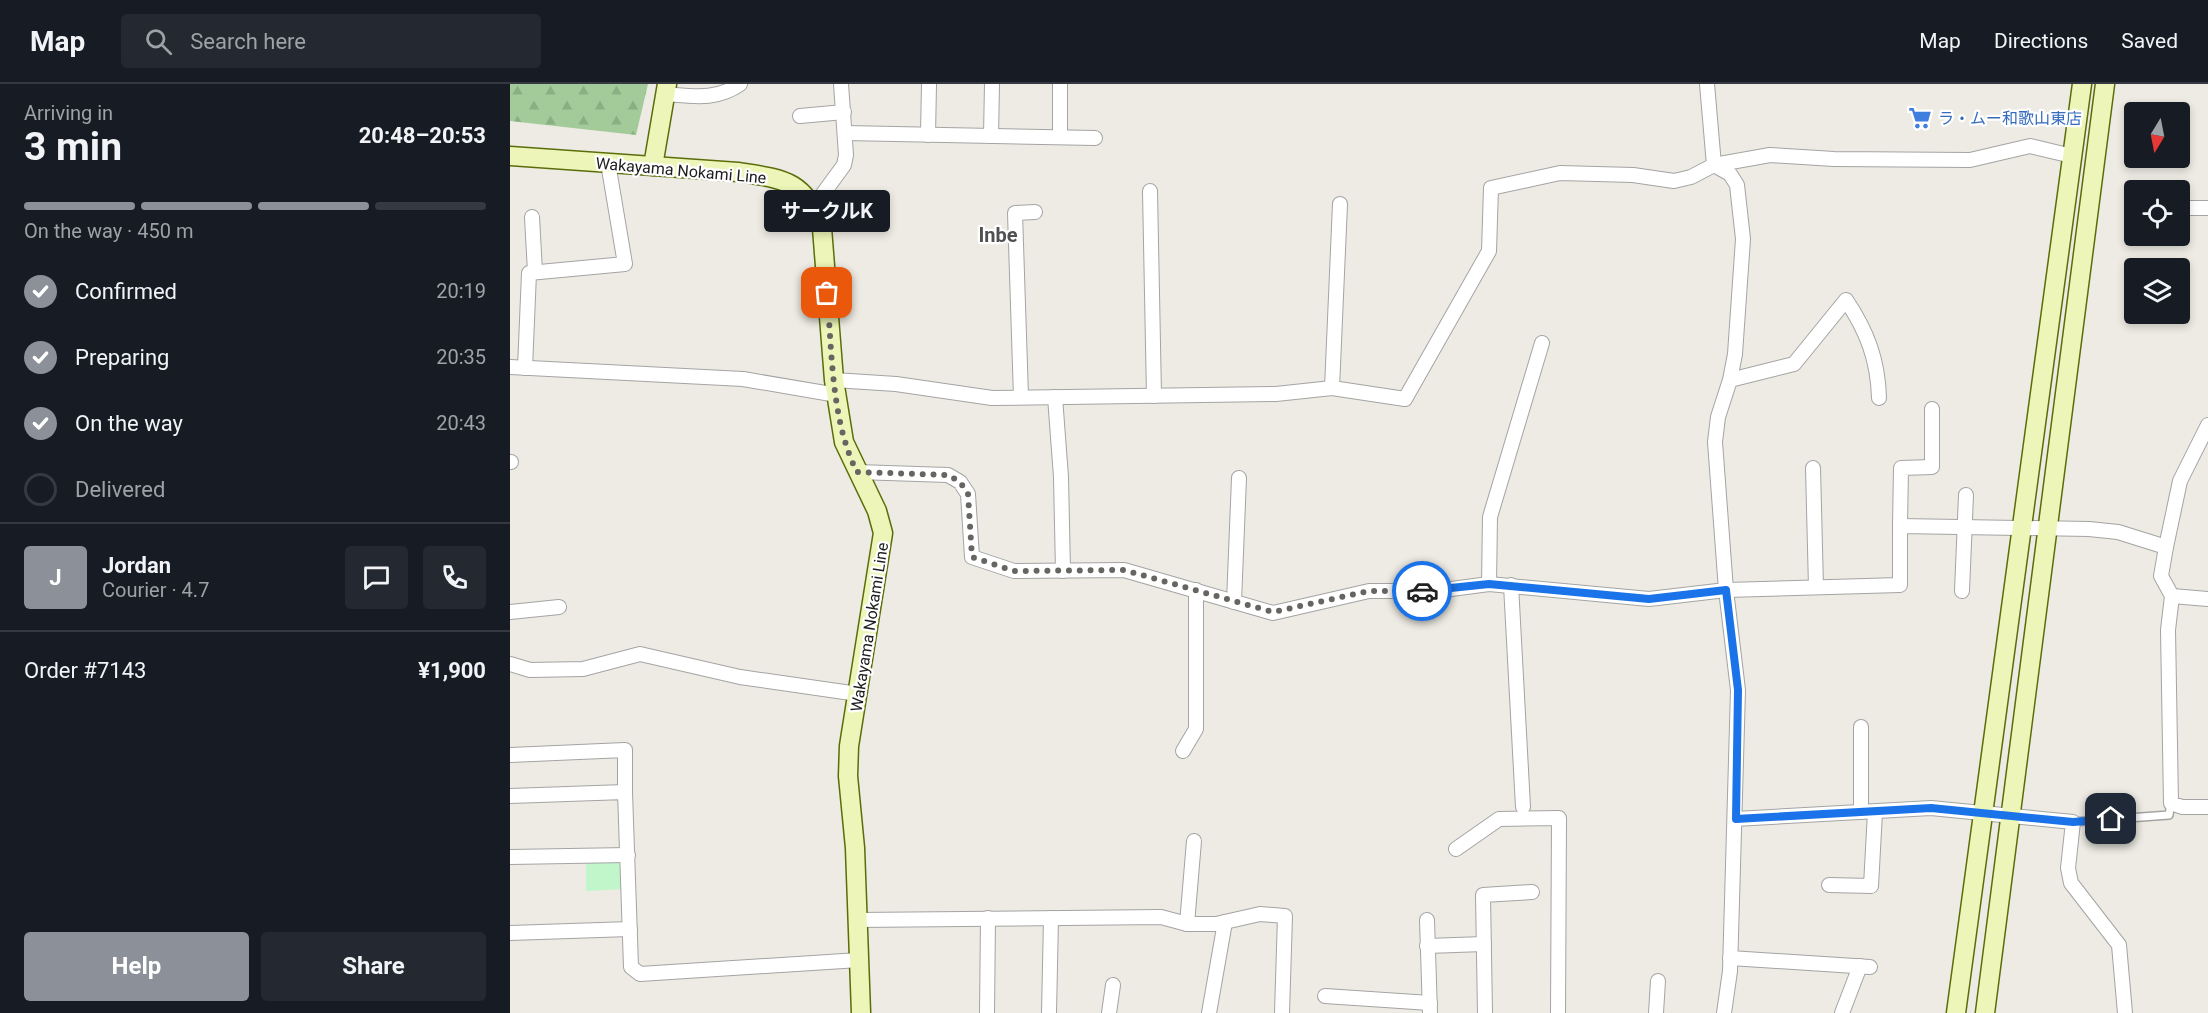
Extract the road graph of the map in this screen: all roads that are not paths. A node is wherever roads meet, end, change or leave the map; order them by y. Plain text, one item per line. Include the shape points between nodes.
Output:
1 (740, 84) edge
2 (841, 84) edge
3 (929, 84) edge
4 (992, 84) edge
5 (1060, 84) edge
6 (1707, 84) edge
7 (2082, 84) edge
8 (2105, 84) edge
9 (665, 89) edge
10 (844, 112) junction
11 (800, 116) dead end
12 (845, 133) junction
13 (928, 135) junction
14 (991, 136) junction
15 (1060, 137) junction
16 (1095, 138) dead end
17 (510, 156) edge
18 (2072, 156) junction
19 (608, 163) junction
20 (1714, 165) junction
21 (653, 166) junction
22 (1150, 191) dead end
23 (1340, 204) dead end
24 (814, 206) junction
25 (2190, 208) edge
26 (2208, 208) edge
27 (1035, 212) dead end
28 (532, 217) dead end
29 (535, 272) junction
30 (1542, 343) dead end
31 (510, 366) edge
32 (525, 368) junction
33 (1730, 380) junction
34 (836, 387) junction
35 (1332, 388) junction
36 (1154, 396) junction
37 (1021, 397) junction
38 (1055, 397) junction
39 (1879, 398) dead end
40 (1932, 410) dead end
41 (2208, 425) edge
42 (1813, 468) dead end
43 (857, 472) junction
44 (1239, 478) dead end
45 (1966, 495) dead end
46 (1900, 526) junction
47 (1964, 527) junction
48 (2022, 527) junction
49 (2048, 528) junction
50 (2166, 547) junction
51 (1063, 571) junction
52 (1489, 584) junction
53 (1511, 585) junction
54 (1816, 587) junction
55 (1196, 590) junction
56 (1726, 590) junction
57 (1962, 591) dead end
58 (2172, 596) junction
59 (2208, 598) edge
60 (1233, 602) junction
61 (559, 607) dead end
62 (510, 612) edge
63 (510, 664) edge
64 (858, 694) junction
65 (1861, 727) dead end
66 (1183, 751) dead end
67 (510, 755) edge
68 (625, 792) junction
69 (510, 796) edge
70 (2171, 803) junction
71 (1523, 807) dead end
72 (2208, 807) edge
73 (1868, 812) junction
74 (1983, 812) junction
75 (2011, 815) junction
76 (1736, 819) junction
77 (2073, 822) junction
78 (1194, 841) dead end
79 (1456, 849) dead end
80 (628, 855) junction
81 (510, 857) edge
82 (1829, 885) dead end
83 (1532, 892) dead end
84 (987, 918) junction
85 (1051, 918) junction
86 (857, 920) junction
87 (1427, 920) dead end
88 (1225, 922) junction
89 (1187, 924) junction
90 (630, 929) junction
91 (510, 933) edge
92 (1484, 944) junction
93 (1427, 946) junction
94 (1730, 958) junction
95 (859, 960) junction
96 (1658, 981) dead end
97 (1113, 985) dead end
98 (1325, 996) dead end
99 (1430, 1008) edge
100 (861, 1013) edge
101 (987, 1013) edge
102 (1049, 1013) edge
103 (1109, 1013) edge
104 (1209, 1013) edge
105 (1282, 1013) edge
106 (1485, 1013) edge
107 (1558, 1013) edge
108 (1656, 1013) edge
109 (1724, 1013) edge
110 (1842, 1013) edge
111 (1956, 1013) edge
112 (1985, 1013) edge
113 (2125, 1013) edge

1 - 9 street via 726,94 707,97
2 - 10 street
3 - 13 street
4 - 14 street
5 - 15 street
6 - 20 street
7 - 18 street
8 - 49 street
9 - 21 street
10 - 11 street
10 - 12 street
12 - 13 street
12 - 24 street via 844,165
13 - 14 street
14 - 15 street
15 - 16 street
17 - 19 street, Wakayama Nokami Line
18 - 20 street via 2030,146 1970,160 1770,155
18 - 48 street
19 - 21 street, Wakayama Nokami Line
19 - 29 street via 625,264
20 - 33 street via 1730,174 1737,185 1743,239
20 - 35 street via 1674,181 1633,175 1560,173 1491,188 1489,251 1404,399
21 - 24 street, Wakayama Nokami Line via 767,177 802,192
22 - 36 street
23 - 35 street
24 - 34 street, Wakayama Nokami Line via 822,228
25 - 26 street
27 - 37 street via 1016,213
28 - 29 street
29 - 32 street via 529,273
30 - 52 street via 1490,517
31 - 32 street
32 - 34 street
33 - 39 street via 1794,364 1846,300 1872,349
33 - 56 street via 1714,442
34 - 37 street via 896,384 992,398
34 - 43 street, Wakayama Nokami Line via 844,442
35 - 36 street via 1276,394
36 - 38 street
37 - 38 street
38 - 51 street
40 - 46 street via 1932,468 1901,468
41 - 50 street via 2180,481
42 - 54 street
43 - 51 street via 948,475 960,482 968,494 972,557 1014,571
43 - 64 street, Wakayama Nokami Line via 877,511 883,533
44 - 60 street
45 - 47 street
46 - 47 street
46 - 54 street via 1900,585
47 - 48 street
47 - 57 street
48 - 49 street
48 - 74 street
49 - 50 street via 2118,532
49 - 75 street
50 - 58 street via 2161,576
51 - 55 street via 1124,570
52 - 53 street
52 - 60 street via 1436,591 1369,591 1273,612
53 - 56 street via 1649,599
53 - 71 street
54 - 56 street
55 - 60 street
55 - 66 street via 1196,729
56 - 76 street via 1738,690
58 - 59 street
58 - 70 street via 2168,630
61 - 62 street
63 - 64 street via 530,670 584,669 640,654 740,677
64 - 86 street, Wakayama Nokami Line via 848,776
65 - 73 street
67 - 68 street via 625,750
68 - 69 street
68 - 80 street
70 - 72 street
70 - 77 lane via 2169,815
73 - 74 street via 1931,808
73 - 76 street
73 - 82 street via 1871,886
74 - 75 street
74 - 111 street
75 - 77 street
75 - 112 street
76 - 94 street
77 - 113 street via 2068,868 2071,883 2119,945
78 - 89 street
79 - 107 street via 1499,819 1559,818
80 - 81 street
80 - 90 street
83 - 92 street via 1484,895
84 - 85 street
84 - 86 street
84 - 101 street
85 - 89 street via 1161,916
85 - 102 street
86 - 95 street, Wakayama Nokami Line
87 - 93 street
88 - 89 street
88 - 104 street
88 - 105 street via 1260,914 1285,916
90 - 91 street
90 - 95 street via 631,967 640,974
92 - 93 street
92 - 106 street
93 - 99 street
94 - 109 street
94 - 110 street via 1865,966
95 - 100 street, Wakayama Nokami Line
96 - 108 street
97 - 103 street
98 - 99 street

